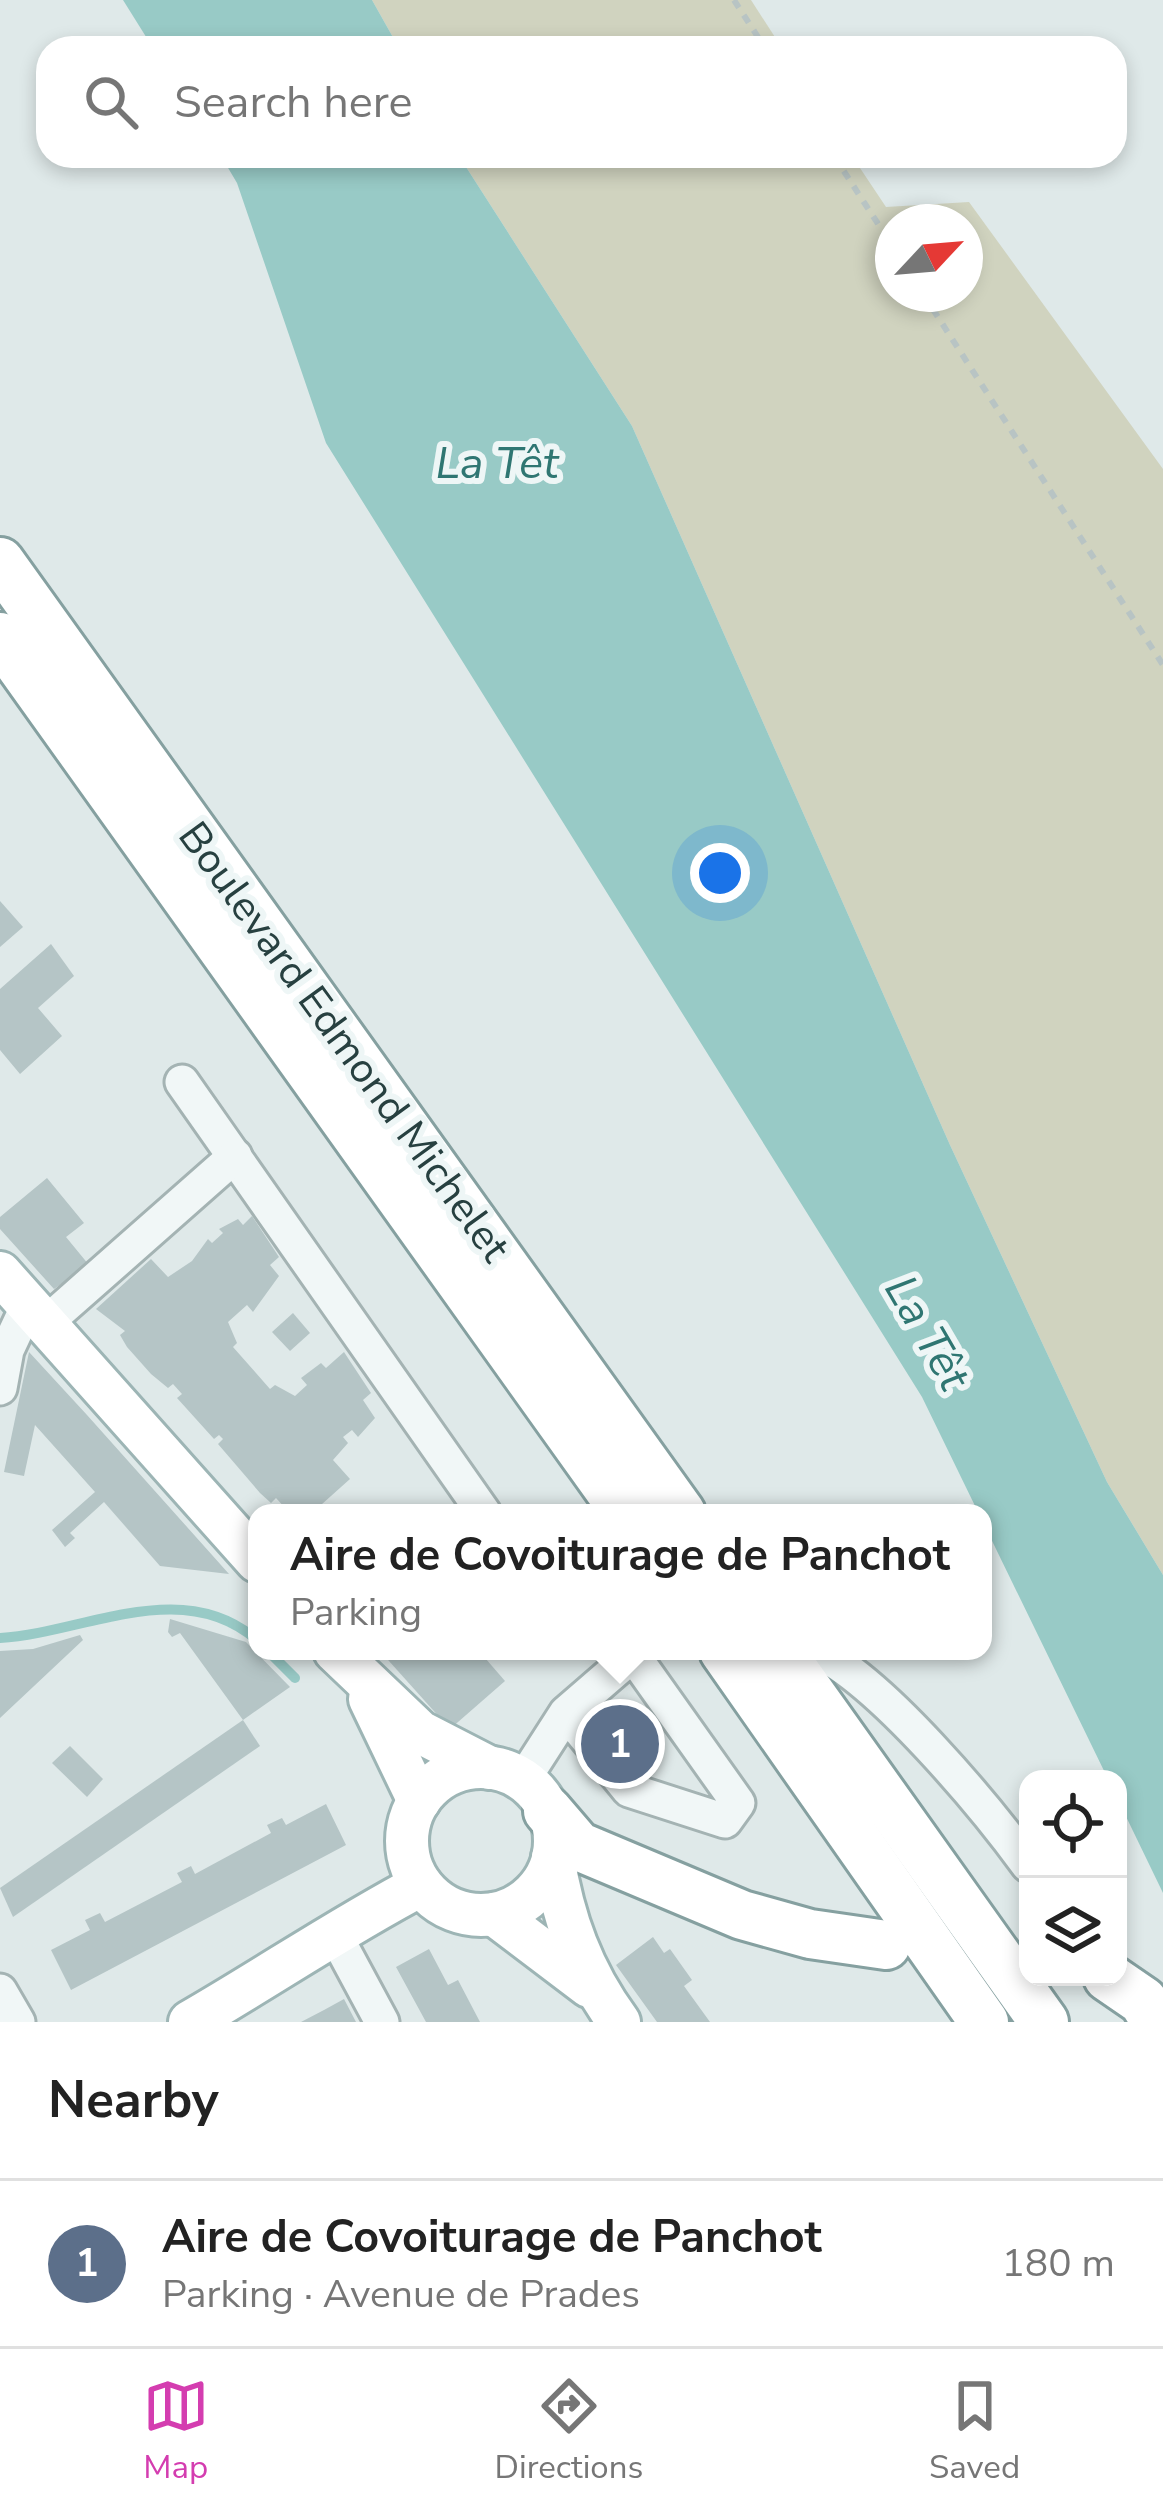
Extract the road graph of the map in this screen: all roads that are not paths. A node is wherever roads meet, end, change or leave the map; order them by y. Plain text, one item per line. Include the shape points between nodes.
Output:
1 (2, 565) edge
2 (0, 637) edge
3 (182, 1082) dead end
4 (235, 1156) junction
5 (26, 1299) edge
6 (0, 1388) edge
7 (478, 1504) edge
8 (620, 1504) edge
9 (675, 1504) edge
10 (248, 1552) edge
11 (627, 1660) edge
12 (637, 1660) edge
13 (730, 1660) edge
14 (786, 1660) edge
15 (830, 1660) edge
16 (348, 1666) edge
17 (566, 1713) junction
18 (419, 1801) junction
19 (529, 1804) junction
20 (1019, 1855) edge
21 (421, 1885) junction
22 (494, 1915) junction
23 (333, 1931) junction
24 (886, 1945) dead end
25 (1121, 1986) edge
26 (0, 1990) edge
27 (609, 2009) edge
28 (189, 2020) edge
29 (18, 2022) edge
30 (382, 2022) edge
31 (984, 2022) edge
32 (1044, 2022) edge
33 (1156, 2022) edge

1 - 9 highway, Boulevard Edmond Michelet
2 - 8 highway, Boulevard Edmond Michelet
3 - 4 street
4 - 5 street
4 - 7 street
5 - 6 street
5 - 10 main road
11 - 17 street
12 - 17 street via 738,1803 725,1822 629,1790
13 - 31 highway
14 - 32 highway
15 - 20 street via 897,1717
16 - 18 main road
16 - 19 main road via 420,1732
17 - 19 street
18 - 19 main road via 449,1774
18 - 21 main road via 407,1849
19 - 22 main road via 532,1895
19 - 24 highway via 578,1846 742,1915
19 - 27 main road via 562,1917
21 - 22 main road via 453,1910
21 - 23 main road
22 - 27 main road
23 - 28 main road
23 - 30 street
25 - 33 highway
26 - 29 street

